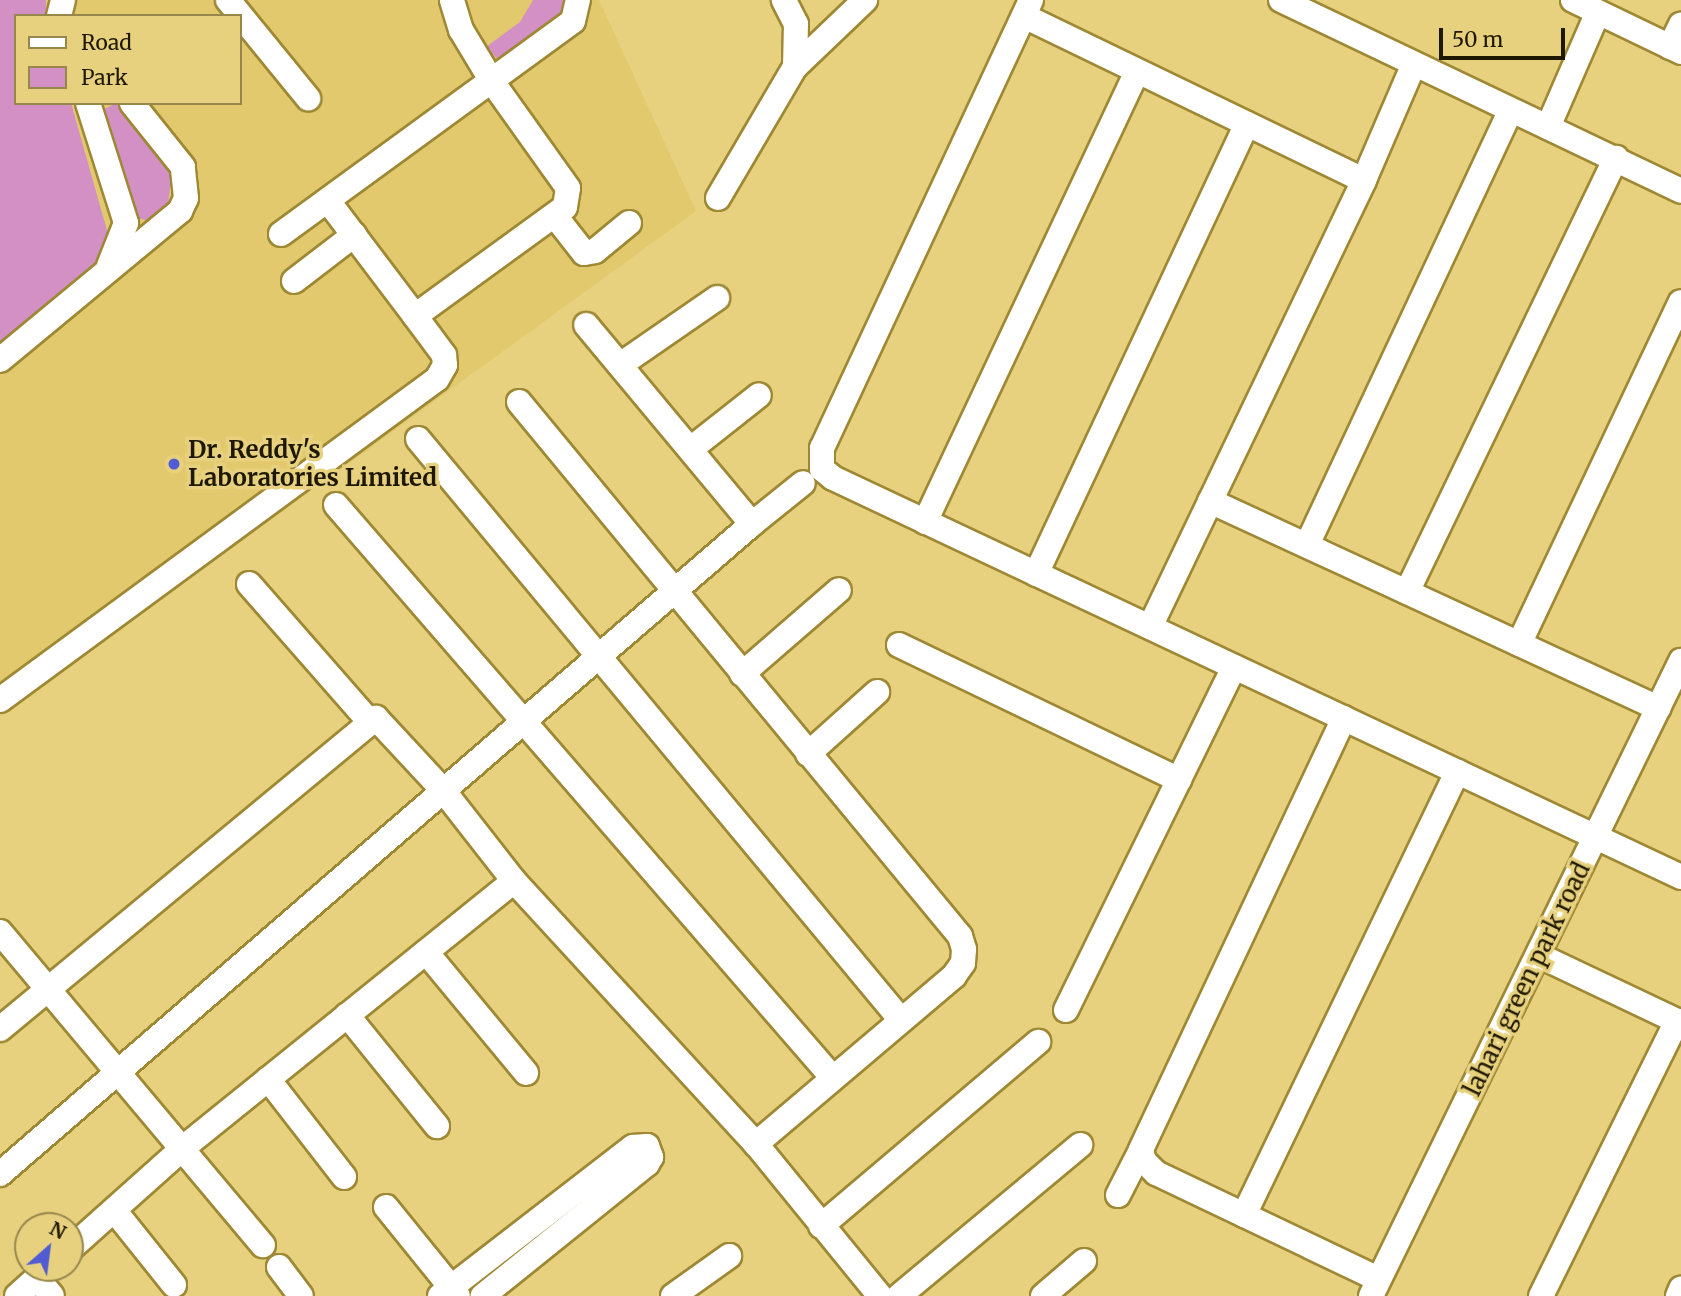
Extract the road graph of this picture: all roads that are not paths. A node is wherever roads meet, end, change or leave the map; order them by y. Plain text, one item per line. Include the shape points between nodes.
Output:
1 (228, 0) edge
2 (452, 0) edge
3 (578, 0) edge
4 (784, 0) edge
5 (865, 0) edge
6 (1281, 0) edge
7 (1573, 0) edge
8 (1028, 8) edge
9 (1598, 12) junction
10 (239, 14) edge
11 (242, 17) edge
12 (1681, 24) edge
13 (1676, 50) edge
14 (1413, 66) junction
15 (795, 67) junction
16 (1137, 71) junction
17 (493, 83) junction
18 (308, 98) dead end
19 (89, 105) edge
20 (134, 105) edge
21 (1511, 110) junction
22 (1247, 124) junction
23 (1548, 127) junction
24 (1616, 158) junction
25 (1364, 180) junction
26 (1681, 191) edge
27 (718, 198) dead end
28 (328, 201) junction
29 (555, 216) junction
30 (629, 223) dead end
31 (281, 234) dead end
32 (354, 235) junction
33 (107, 270) junction
34 (295, 281) dead end
35 (717, 298) dead end
36 (1681, 302) edge
37 (415, 316) junction
38 (586, 326) dead end
39 (0, 360) edge
40 (620, 365) junction
41 (759, 395) dead end
42 (519, 402) dead end
43 (418, 439) dead end
44 (692, 448) junction
45 (803, 483) dead end
46 (1210, 501) junction
47 (336, 505) dead end
48 (925, 522) junction
49 (752, 524) junction
50 (1307, 545) junction
51 (1036, 574) junction
52 (249, 584) dead end
53 (839, 590) dead end
54 (1407, 592) junction
55 (675, 593) junction
56 (1150, 627) junction
57 (1519, 644) junction
58 (898, 645) dead end
59 (600, 657) junction
60 (1681, 661) edge
61 (1234, 667) junction
62 (742, 674) junction
63 (877, 692) dead end
64 (0, 700) edge
65 (1659, 708) junction
66 (1344, 718) junction
67 (369, 722) junction
68 (524, 722) junction
69 (808, 754) junction
70 (1457, 772) junction
71 (1179, 780) junction
72 (443, 790) junction
73 (1596, 837) junction
74 (1681, 877) edge
75 (514, 881) junction
76 (0, 932) edge
77 (426, 952) junction
78 (1540, 956) junction
79 (47, 988) junction
80 (1066, 1010) dead end
81 (347, 1015) junction
82 (901, 1020) junction
83 (1679, 1022) edge
84 (0, 1028) edge
85 (1038, 1042) dead end
86 (118, 1070) junction
87 (526, 1073) dead end
88 (832, 1077) junction
89 (268, 1079) junction
90 (437, 1126) dead end
91 (756, 1144) junction
92 (1080, 1145) dead end
93 (183, 1148) junction
94 (1141, 1150) junction
95 (0, 1174) edge
96 (344, 1177) dead end
97 (1118, 1195) dead end
98 (386, 1207) dead end
99 (114, 1210) junction
100 (1244, 1215) junction
101 (821, 1226) junction
102 (84, 1237) edge
103 (263, 1244) dead end
104 (729, 1256) dead end
105 (1084, 1261) dead end
106 (279, 1267) dead end
107 (44, 1282) edge
108 (174, 1285) dead end
109 (1374, 1287) edge
110 (1681, 1289) edge
111 (449, 1294) edge
112 (17, 1296) edge
113 (301, 1296) edge
114 (483, 1296) edge
115 (673, 1296) edge
116 (880, 1296) edge
117 (899, 1296) edge
118 (1043, 1296) edge
119 (1542, 1296) edge
120 (1678, 1296) edge

1 - 10 street
2 - 17 street via 461,30
3 - 17 street via 573,21
4 - 15 street via 796,24
5 - 15 street
6 - 14 street
7 - 9 street
8 - 16 street
8 - 48 street via 819,459 832,478
9 - 13 street
9 - 23 street
11 - 18 street
12 - 13 street
14 - 21 street
14 - 25 street
15 - 27 street
16 - 22 street
16 - 48 street
17 - 28 street
17 - 29 street via 569,188 570,198
19 - 33 street via 126,223
20 - 33 street via 183,167 186,198 170,220
21 - 23 street
21 - 50 street
22 - 25 street
22 - 51 street
23 - 24 street
24 - 26 street
24 - 54 street
25 - 46 street
28 - 31 street
28 - 32 street
29 - 30 street via 584,253 595,250
29 - 37 street
32 - 34 street
32 - 37 street
33 - 39 street
35 - 40 street
36 - 57 street
37 - 64 street via 444,355 445,365 437,379
38 - 40 street
40 - 44 street
41 - 44 street
42 - 55 street
43 - 59 street
44 - 49 street
45 - 49 street
46 - 50 street
46 - 56 street
47 - 68 street
48 - 51 street
49 - 55 street
50 - 54 street
51 - 56 street
52 - 67 street
53 - 62 street
54 - 57 street
55 - 59 street
55 - 62 street
56 - 61 street
57 - 65 street
58 - 71 street
59 - 68 street
59 - 82 street
60 - 65 street, lahari green park road
61 - 66 street
61 - 71 street
62 - 69 street
63 - 69 street
65 - 73 street, lahari green park road
66 - 70 street
66 - 94 street
67 - 72 street via 383,720
67 - 79 street
68 - 72 street
68 - 88 street
69 - 82 street via 960,936 963,963 954,976
70 - 73 street
70 - 100 street
71 - 80 street
72 - 75 street
72 - 86 street
73 - 74 street
73 - 78 street, lahari green park road
75 - 77 street
75 - 91 street
76 - 79 street
77 - 81 street
77 - 87 street
78 - 83 street
78 - 109 street, lahari green park road
79 - 84 street
79 - 86 street
81 - 89 street
81 - 90 street
82 - 88 street
83 - 119 street
85 - 101 street
86 - 93 street
86 - 95 street
88 - 91 street
89 - 93 street
89 - 96 street
91 - 101 street
92 - 117 street
93 - 99 street
93 - 103 street
94 - 97 street
94 - 100 street via 1156,1173
98 - 111 street
99 - 102 street
99 - 108 street
100 - 109 street
101 - 116 street
104 - 115 street
105 - 118 street
106 - 113 street
107 - 112 street
110 - 120 street
111 - 114 street via 633,1147 647,1146 651,1157 647,1164

